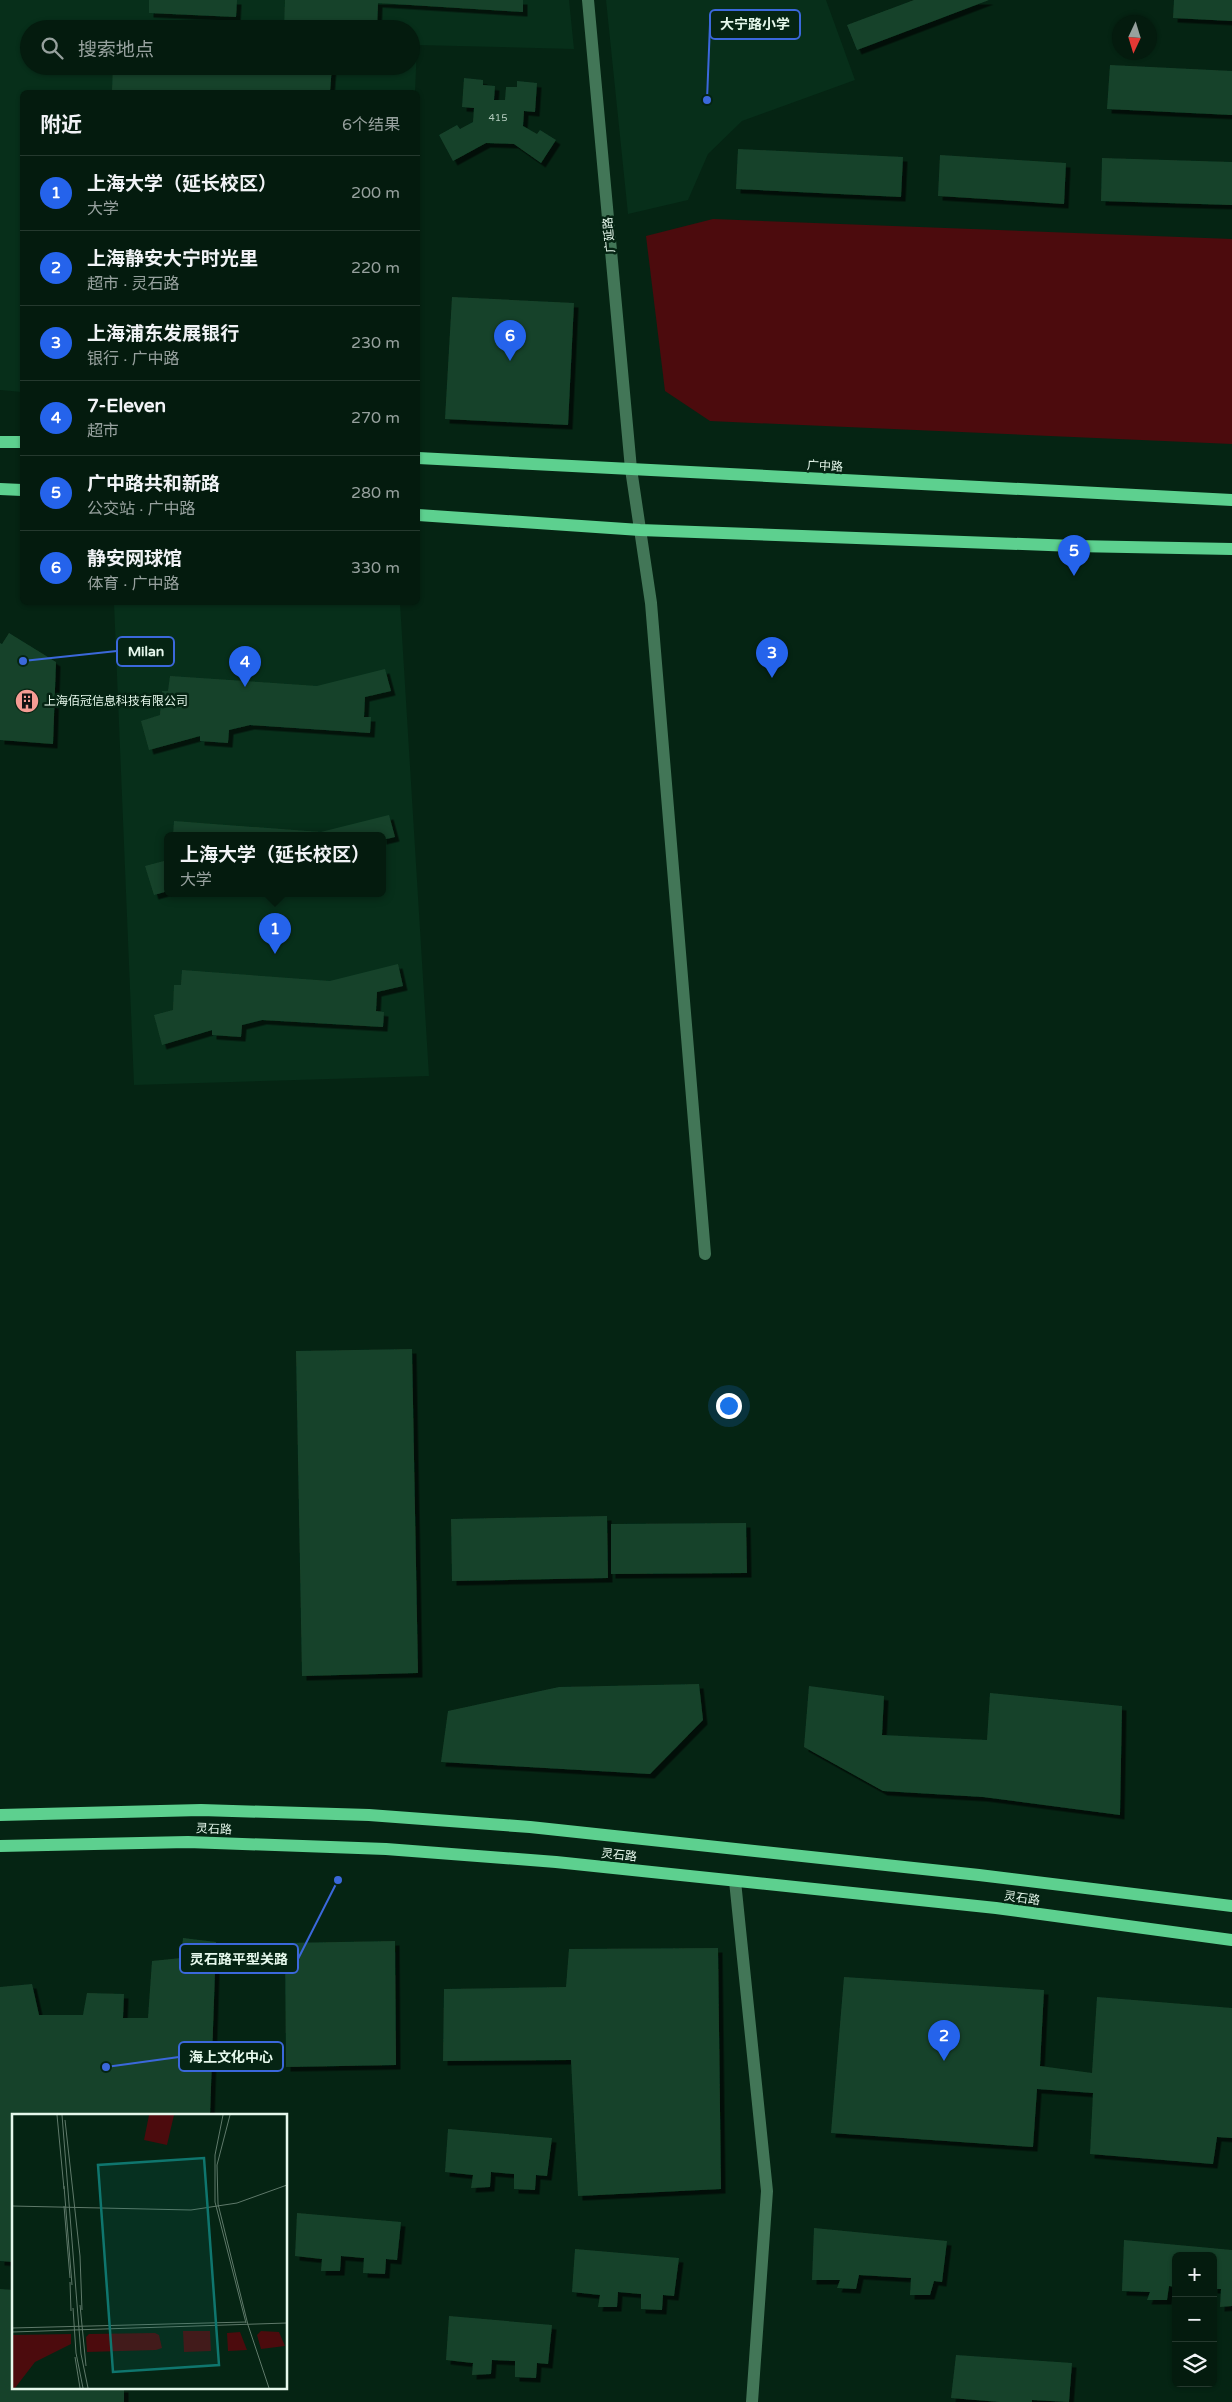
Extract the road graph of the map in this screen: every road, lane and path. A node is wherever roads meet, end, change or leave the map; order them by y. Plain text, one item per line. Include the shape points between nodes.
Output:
1 (588, 0) edge
2 (0, 442) edge
3 (20, 442) edge
4 (420, 458) edge
5 (631, 469) junction
6 (0, 489) edge
7 (20, 490) edge
8 (1232, 500) edge
9 (420, 515) edge
10 (640, 530) junction
11 (1232, 549) edge
12 (705, 1254) dead end
13 (0, 1815) edge
14 (0, 1846) edge
15 (735, 1881) junction
16 (1232, 1906) edge
17 (1232, 1940) edge
18 (752, 2402) edge

1 - 5 street, 广延路
2 - 3 main road
4 - 5 main road, 广中路
5 - 8 main road, 广中路
5 - 10 street, 广延路
6 - 7 main road
9 - 10 main road
10 - 11 main road
10 - 12 street, 广延路 via 651,603
13 - 16 main road, 灵石路 via 201,1810 369,1815 539,1828
14 - 15 main road, 灵石路 via 188,1842 386,1848
15 - 17 main road, 灵石路 via 996,1908
15 - 18 street via 767,2191

